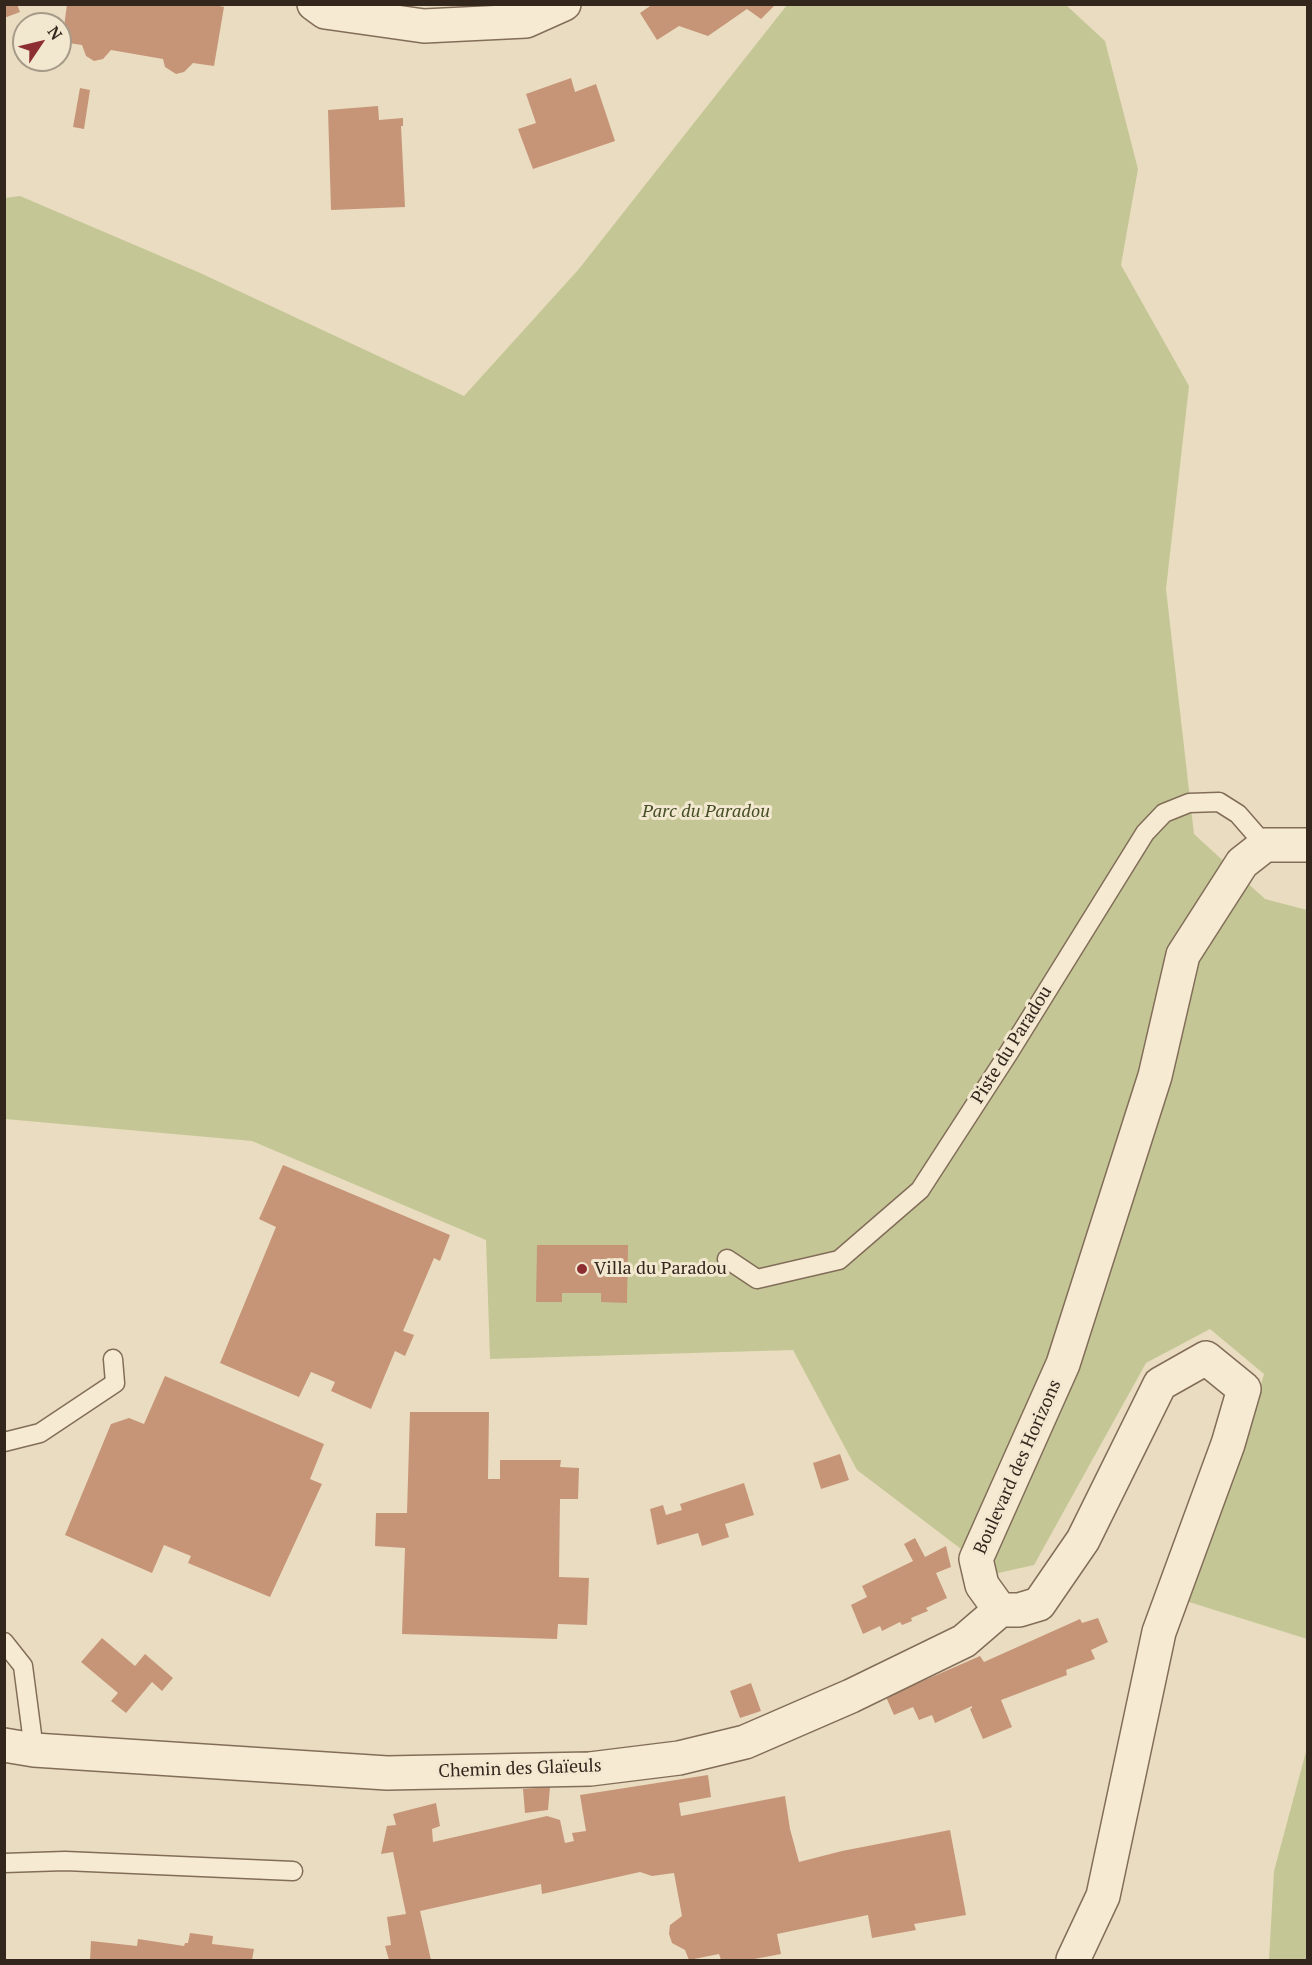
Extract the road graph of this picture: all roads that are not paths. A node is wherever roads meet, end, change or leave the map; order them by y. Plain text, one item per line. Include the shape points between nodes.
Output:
1 (314, 4) edge
2 (564, 4) edge
3 (1265, 845) junction
4 (1308, 845) edge
5 (727, 1259) dead end
6 (112, 1359) dead end
7 (4, 1442) edge
8 (1000, 1610) junction
9 (4, 1642) edge
10 (20, 1748) edge
11 (4, 1863) edge
12 (293, 1871) dead end
13 (1073, 1960) edge

1 - 2 street via 325,12 424,26 526,21
3 - 4 street
3 - 5 lane, Piste du Paradou via 1238,814 1219,802 1189,803 1164,813 1145,832 920,1190 839,1260 757,1279
3 - 8 street, Boulevard des Horizons via 1242,863 1184,955 1155,1076 1063,1364 976,1559 982,1585
6 - 7 lane via 115,1383 40,1433
8 - 10 street, Chemin des Glaïeuls via 964,1641 851,1696 745,1742 679,1758 590,1769 387,1773
8 - 13 street via 1039,1604 1083,1540 1160,1384 1206,1358 1244,1389 1228,1444 1159,1632 1103,1896
9 - 10 lane via 23,1666
11 - 12 lane via 65,1861

